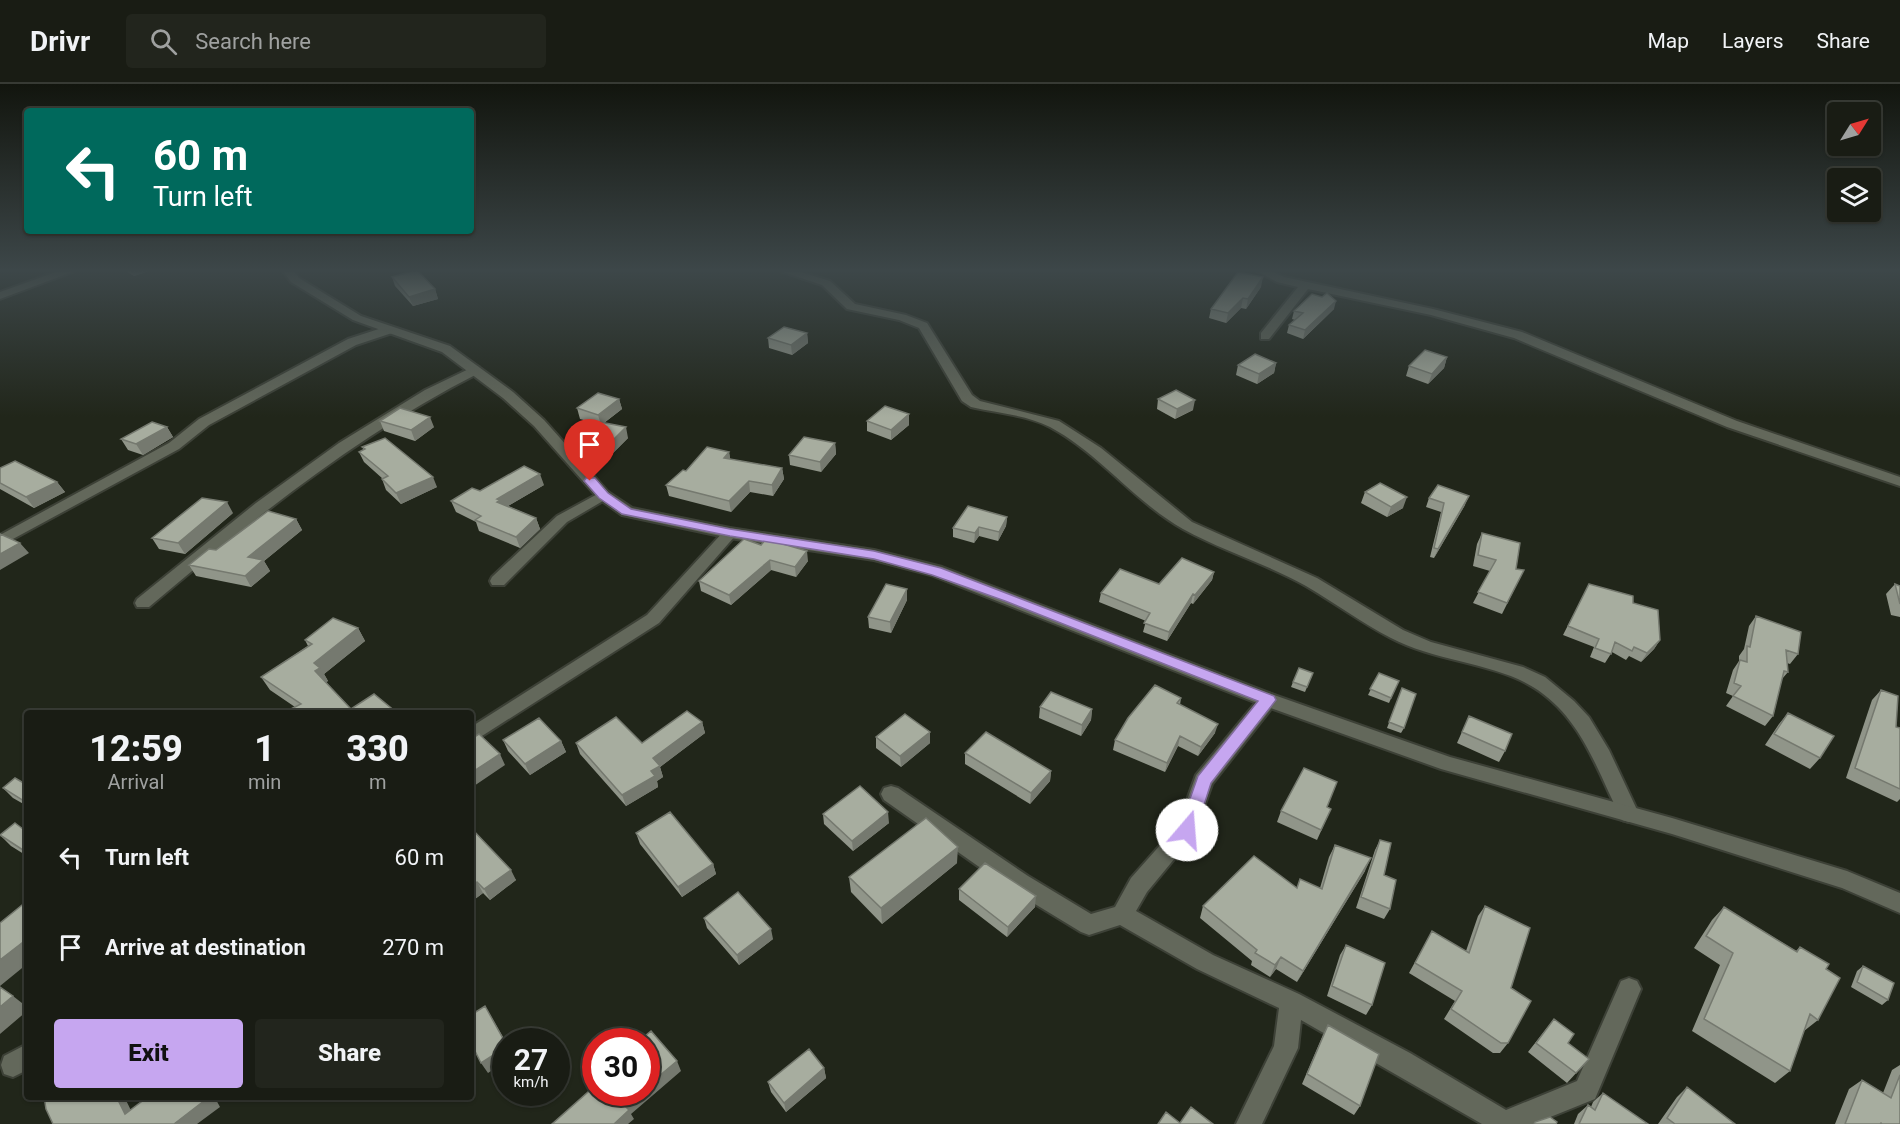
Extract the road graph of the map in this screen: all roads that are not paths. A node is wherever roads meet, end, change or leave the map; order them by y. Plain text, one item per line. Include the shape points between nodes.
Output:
1 (361, 320) edge
2 (908, 320) edge
3 (1278, 320) edge
4 (1461, 320) edge
5 (387, 330) junction
6 (1265, 336) dead end
7 (476, 370) junction
8 (1900, 482) edge
9 (603, 495) junction
10 (730, 532) junction
11 (0, 541) edge
12 (498, 581) dead end
13 (143, 603) dead end
14 (1268, 700) junction
15 (474, 734) edge
16 (891, 794) dead end
17 (1629, 814) junction
18 (1900, 903) edge
19 (1122, 915) junction
20 (1629, 989) dead end
21 (1291, 1002) junction
22 (1249, 1124) edge

1 - 5 street
2 - 17 street via 931,334 967,398 976,404 1038,418 1075,435 1187,525 1311,582 1397,634 1426,647 1517,672 1539,682 1582,722 1600,750
3 - 6 street
4 - 8 street via 1518,335 1732,424
5 - 7 street via 446,349
5 - 11 street via 352,342 204,422 174,446
7 - 9 street via 539,423
7 - 13 street via 384,419 248,516
9 - 10 street via 627,512
9 - 12 street via 562,519
10 - 14 street via 874,555 936,571
10 - 15 street via 653,619
14 - 17 street via 1448,764
14 - 19 street via 1203,781 1187,830 1139,885
16 - 19 street via 1020,883 1089,925
17 - 18 street via 1847,880
19 - 21 street via 1205,962
20 - 21 street via 1586,1090 1504,1123
21 - 22 street via 1286,1048

